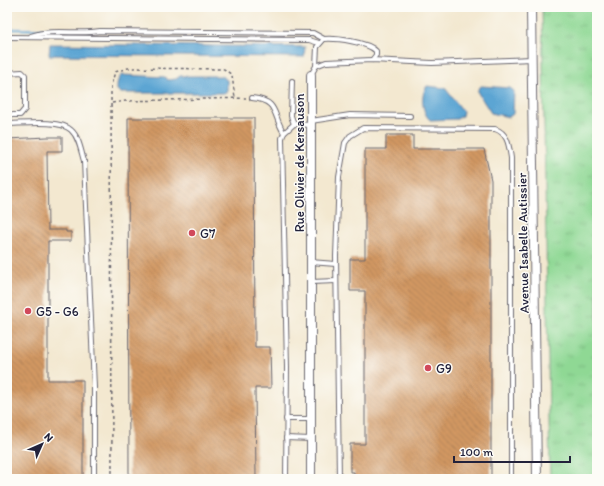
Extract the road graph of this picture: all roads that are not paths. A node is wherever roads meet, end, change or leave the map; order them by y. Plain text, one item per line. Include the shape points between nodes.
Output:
1 (531, 7) edge
2 (7, 37) edge
3 (27, 38) junction
4 (324, 39) junction
5 (319, 43) junction
6 (532, 59) junction
7 (372, 60) junction
8 (316, 66) junction
9 (7, 73) edge
10 (311, 75) joint
11 (292, 82) dead end
12 (252, 98) road end
13 (7, 115) edge
14 (410, 116) dead end
15 (311, 123) junction
16 (7, 124) edge
17 (294, 124) junction
18 (284, 133) junction
19 (310, 262) junction
20 (336, 264) junction
21 (336, 281) junction
22 (311, 282) junction
23 (286, 419) junction
24 (311, 419) junction
25 (286, 438) junction
26 (311, 439) junction
27 (94, 479) edge
28 (286, 479) edge
29 (311, 479) edge
30 (339, 479) edge
31 (511, 479) edge
32 (537, 479) edge

1 - 6 street, Avenue Isabelle Autissier
2 - 3 lane
3 - 4 lane via 38,33 100,31 313,33
3 - 5 lane via 309,40
4 - 5 lane
4 - 7 lane via 368,45 376,51
5 - 8 lane via 315,58
6 - 7 lane via 432,63
6 - 32 street, Avenue Isabelle Autissier
7 - 8 lane via 326,62
8 - 10 lane, Rue Olivier de Kersauson
9 - 13 lane via 22,72 25,75 25,109 20,115
10 - 15 street, Rue Olivier de Kersauson
11 - 17 lane via 291,116
12 - 18 lane via 264,99 273,106 276,121
14 - 15 lane via 350,115
15 - 17 lane
15 - 19 street, Rue Olivier de Kersauson
16 - 27 lane via 44,123 64,126 71,130 84,161 94,387
17 - 18 lane
18 - 23 lane via 282,138
19 - 20 lane
19 - 22 street, Rue Olivier de Kersauson
20 - 21 lane
20 - 31 lane via 342,157 345,143 356,132 363,128 487,128 503,133 507,138 511,158
21 - 22 lane
21 - 30 lane
22 - 24 street, Rue Olivier de Kersauson
23 - 24 lane
23 - 25 lane
24 - 26 street, Rue Olivier de Kersauson
25 - 26 lane
25 - 28 lane
26 - 29 street, Rue Olivier de Kersauson

